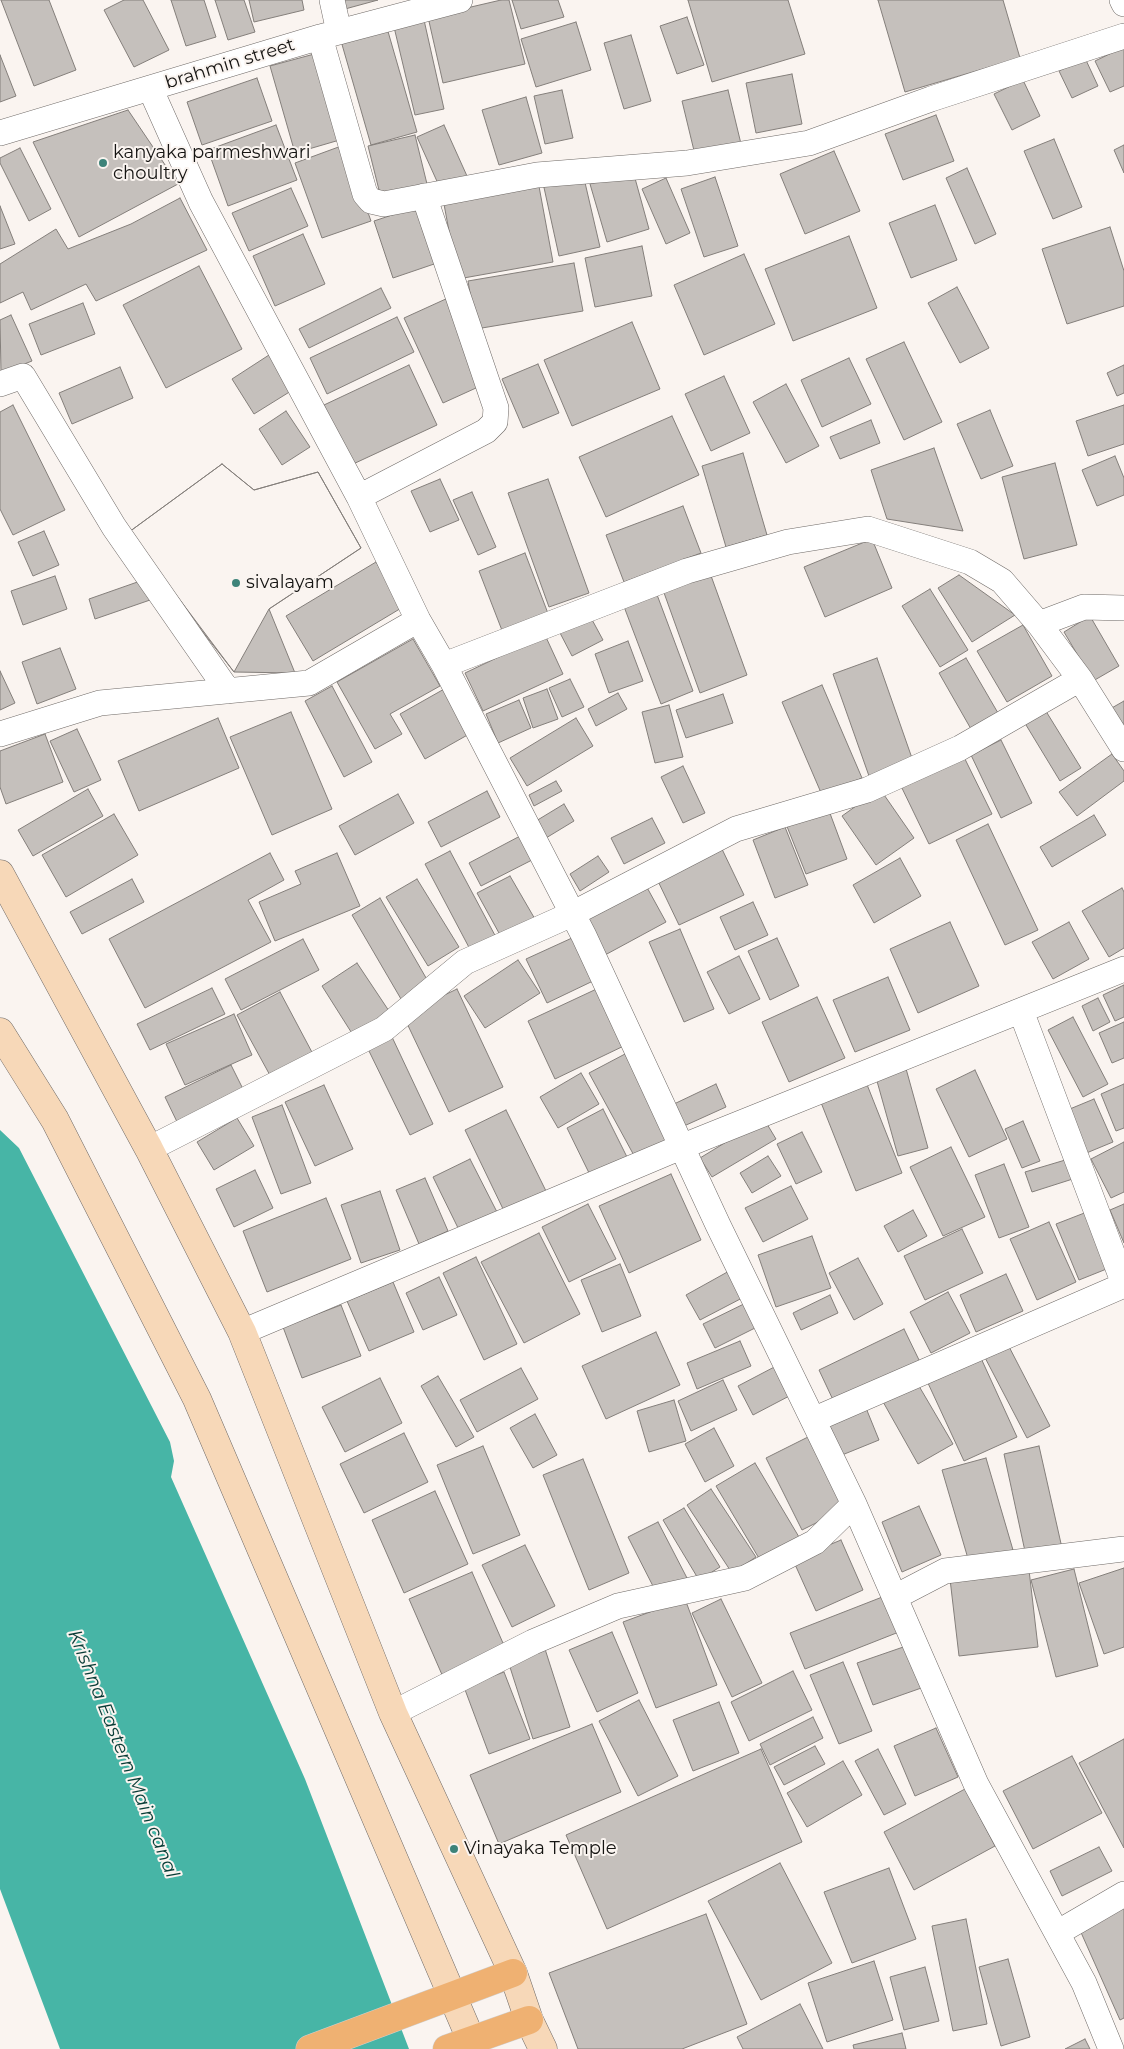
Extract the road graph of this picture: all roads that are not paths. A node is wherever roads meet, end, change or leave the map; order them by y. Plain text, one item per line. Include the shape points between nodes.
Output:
1 (332, 0) edge
2 (460, 0) edge
3 (1122, 0) edge
4 (1124, 4) edge
5 (329, 35) junction
6 (1124, 36) edge
7 (150, 88) junction
8 (0, 133) edge
9 (424, 196) junction
10 (0, 384) edge
11 (359, 496) junction
12 (1124, 608) edge
13 (418, 620) junction
14 (1039, 624) junction
15 (444, 666) junction
16 (1080, 679) junction
17 (228, 691) junction
18 (0, 734) edge
19 (1124, 749) edge
20 (0, 874) edge
21 (572, 914) junction
22 (1124, 969) edge
23 (1021, 1011) junction
24 (0, 1032) edge
25 (682, 1147) junction
26 (149, 1149) junction
27 (1124, 1285) edge
28 (242, 1332) junction
29 (813, 1420) junction
30 (854, 1504) junction
31 (1124, 1549) edge
32 (895, 1597) junction
33 (393, 1713) junction
34 (1124, 1894) edge
35 (1057, 1933) junction
36 (512, 1973) junction
37 (453, 1995) junction
38 (529, 2020) junction
39 (464, 2046) edge
40 (310, 2049) edge
41 (543, 2049) edge
42 (1111, 2049) edge

1 - 5 street
2 - 5 street, brahmin street
3 - 4 street
5 - 7 street, brahmin street
5 - 9 street via 365,194 370,201 384,204
6 - 9 street via 809,142 687,163 537,175
7 - 8 street, brahmin street
7 - 11 street via 201,202
9 - 11 street via 496,408 495,422 486,431
10 - 17 street via 23,376 114,527
11 - 13 street
12 - 14 street via 1084,607
13 - 15 street
13 - 17 street via 309,683
14 - 15 street via 1002,581 970,562 868,529 788,542 687,571
14 - 16 street
15 - 21 street
16 - 19 street
16 - 21 street via 960,748 867,790 736,829
17 - 18 street via 100,703
20 - 26 main road
21 - 25 street
21 - 26 street via 465,962 384,1029
22 - 23 street
23 - 25 street
23 - 27 street
24 - 37 main road via 55,1120 197,1399
25 - 28 street
25 - 29 street
26 - 28 main road
27 - 29 street
28 - 33 main road
29 - 30 street
30 - 32 street
30 - 33 street via 814,1542 745,1578 618,1606 533,1642
31 - 32 street via 945,1571
32 - 35 street via 976,1784
33 - 36 main road
34 - 35 street
35 - 42 street via 1084,1983
36 - 37 main road
36 - 38 main road
37 - 39 main road
37 - 40 main road
38 - 39 main road
38 - 41 main road

